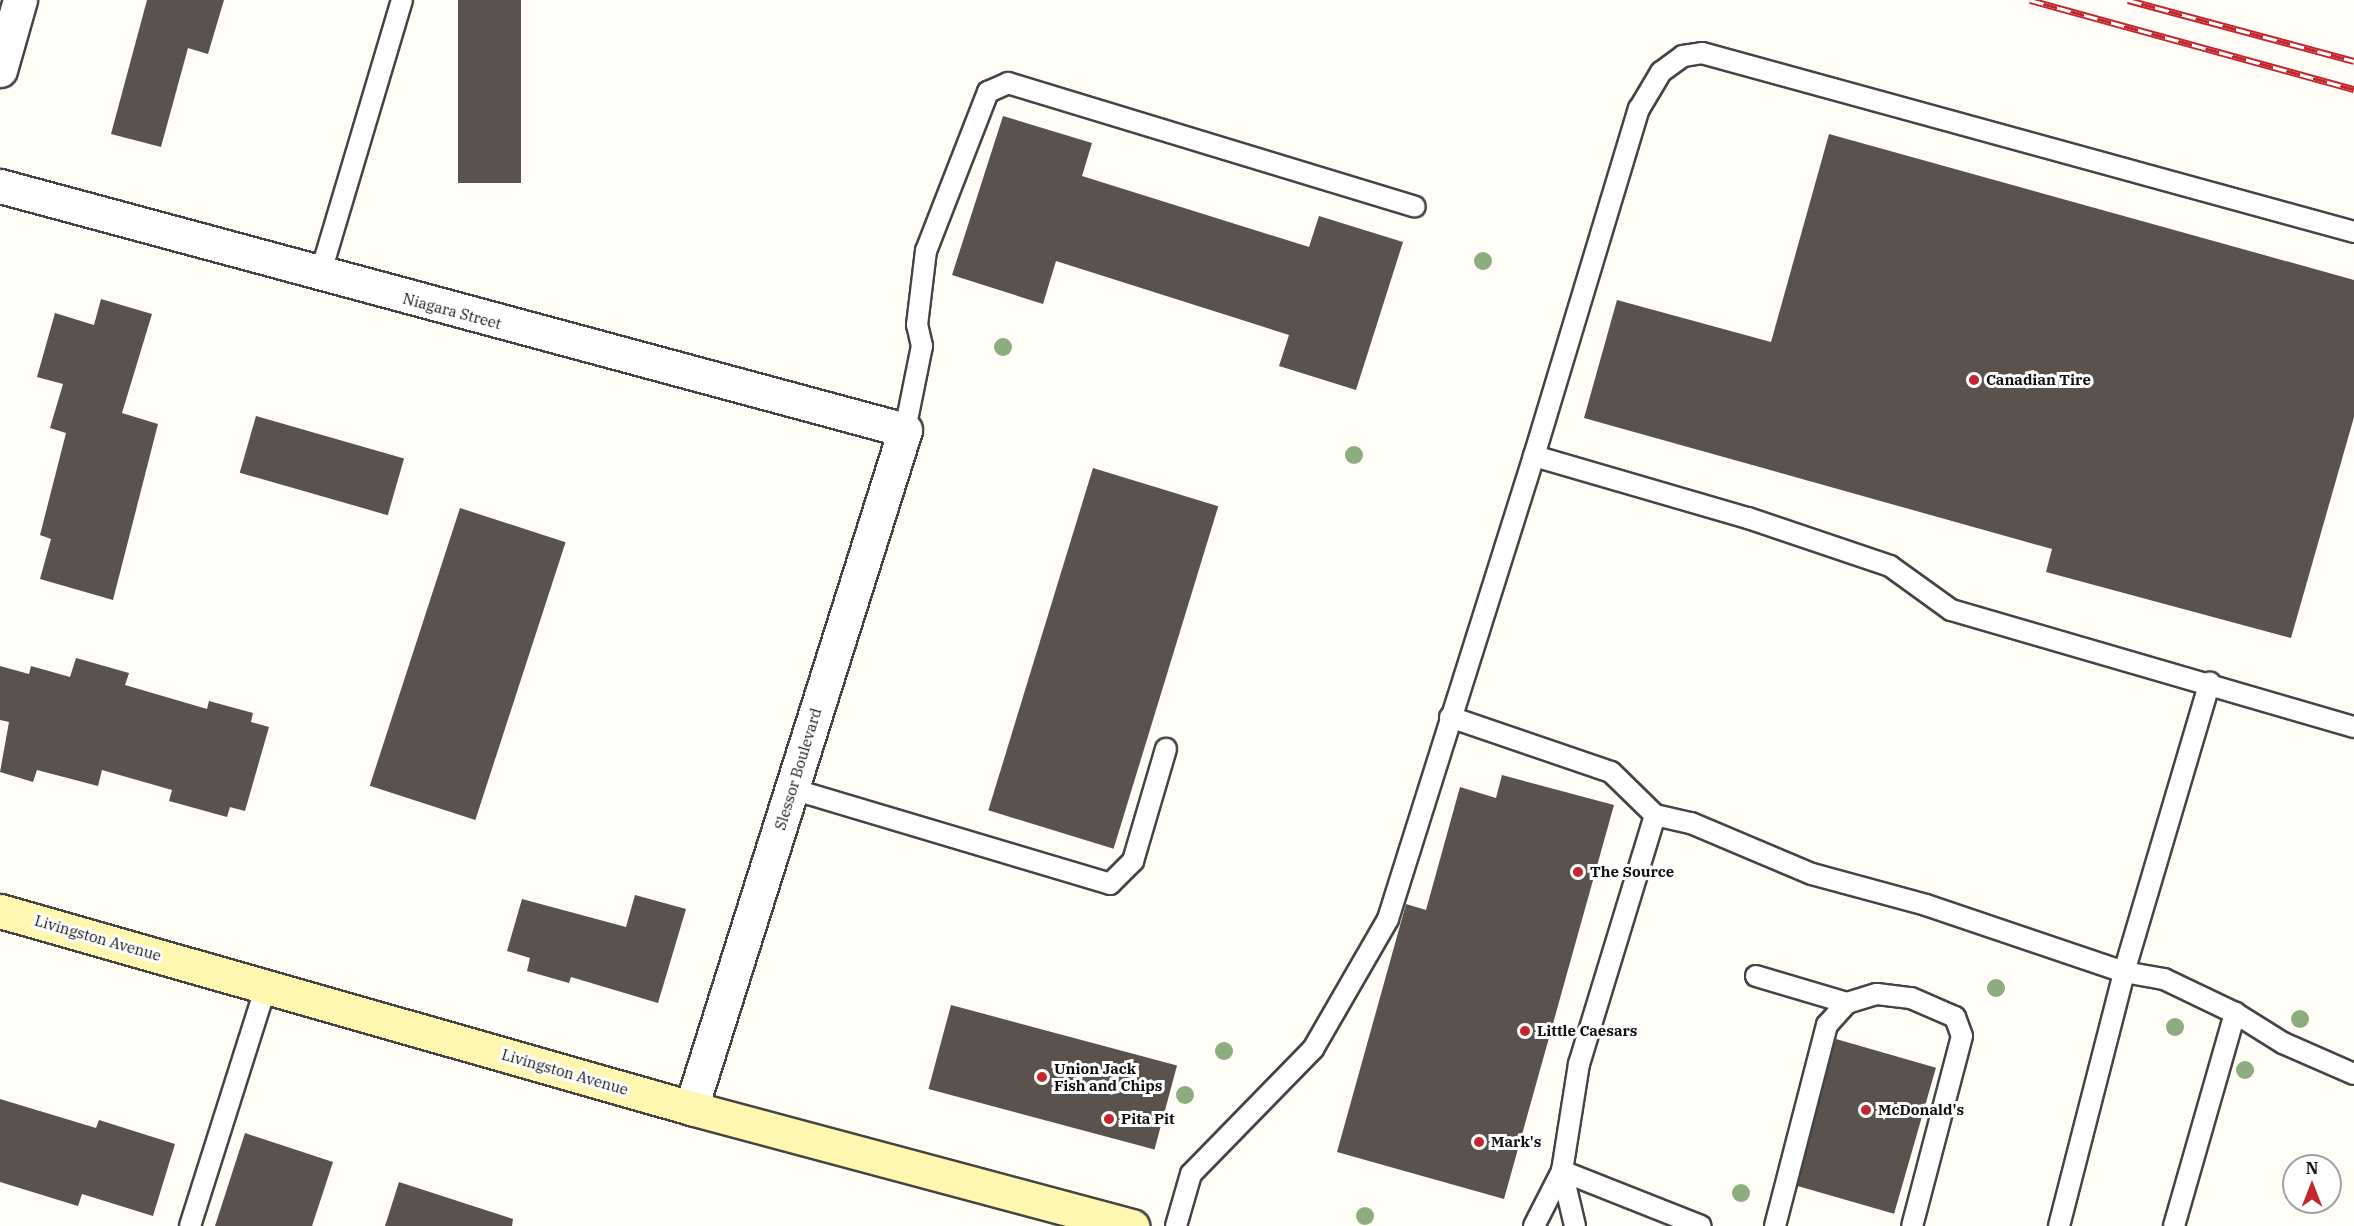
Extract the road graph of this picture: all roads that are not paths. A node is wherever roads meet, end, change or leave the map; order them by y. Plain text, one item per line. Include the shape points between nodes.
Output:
1 (20, 0) edge
2 (402, 0) edge
3 (0, 70) edge
4 (0, 186) edge
5 (1415, 207) dead end
6 (2354, 232) edge
7 (320, 275) junction
8 (905, 430) junction
9 (1534, 456) junction
10 (2210, 682) junction
11 (1450, 717) junction
12 (2354, 727) edge
13 (1166, 749) dead end
14 (792, 789) junction
15 (1655, 815) junction
16 (0, 911) edge
17 (2124, 972) junction
18 (1756, 976) dead end
19 (266, 986) junction
20 (1847, 1003) junction
21 (2235, 1013) junction
22 (2354, 1074) edge
23 (691, 1108) junction
24 (1562, 1172) junction
25 (190, 1226) edge
26 (1132, 1226) edge
27 (1176, 1226) edge
28 (1534, 1226) edge
29 (1575, 1226) edge
30 (1701, 1226) edge
31 (1775, 1226) edge
32 (1912, 1226) edge
33 (2059, 1226) edge
34 (2174, 1226) edge

1 - 3 street
2 - 7 lane
4 - 7 street, Niagara Street
5 - 8 lane via 1008,83 988,92 926,251 917,325 922,346
6 - 9 lane via 1702,53 1683,56 1661,72 1639,109
7 - 8 street, Niagara Street
8 - 14 street, Slessor Boulevard
9 - 10 lane via 1748,518 1890,566 1952,610
9 - 11 lane
10 - 12 lane
10 - 17 lane
11 - 15 lane via 1611,772
11 - 27 lane via 1388,920 1313,1049 1191,1174
13 - 14 lane via 1133,861 1110,884
14 - 23 street, Slessor Boulevard
15 - 17 lane via 1691,823 1812,874 1926,905
15 - 24 lane via 1579,1064
16 - 19 main road, Livingston Avenue
17 - 21 lane via 2164,979
17 - 33 lane
18 - 20 lane
19 - 23 main road, Livingston Avenue
19 - 25 lane
20 - 31 lane via 1827,1025
20 - 32 lane via 1877,994 1911,998 1955,1017 1960,1026 1962,1036
21 - 22 lane via 2283,1043
21 - 34 lane
23 - 26 main road, Livingston Avenue
24 - 28 lane
24 - 29 lane
24 - 30 lane

